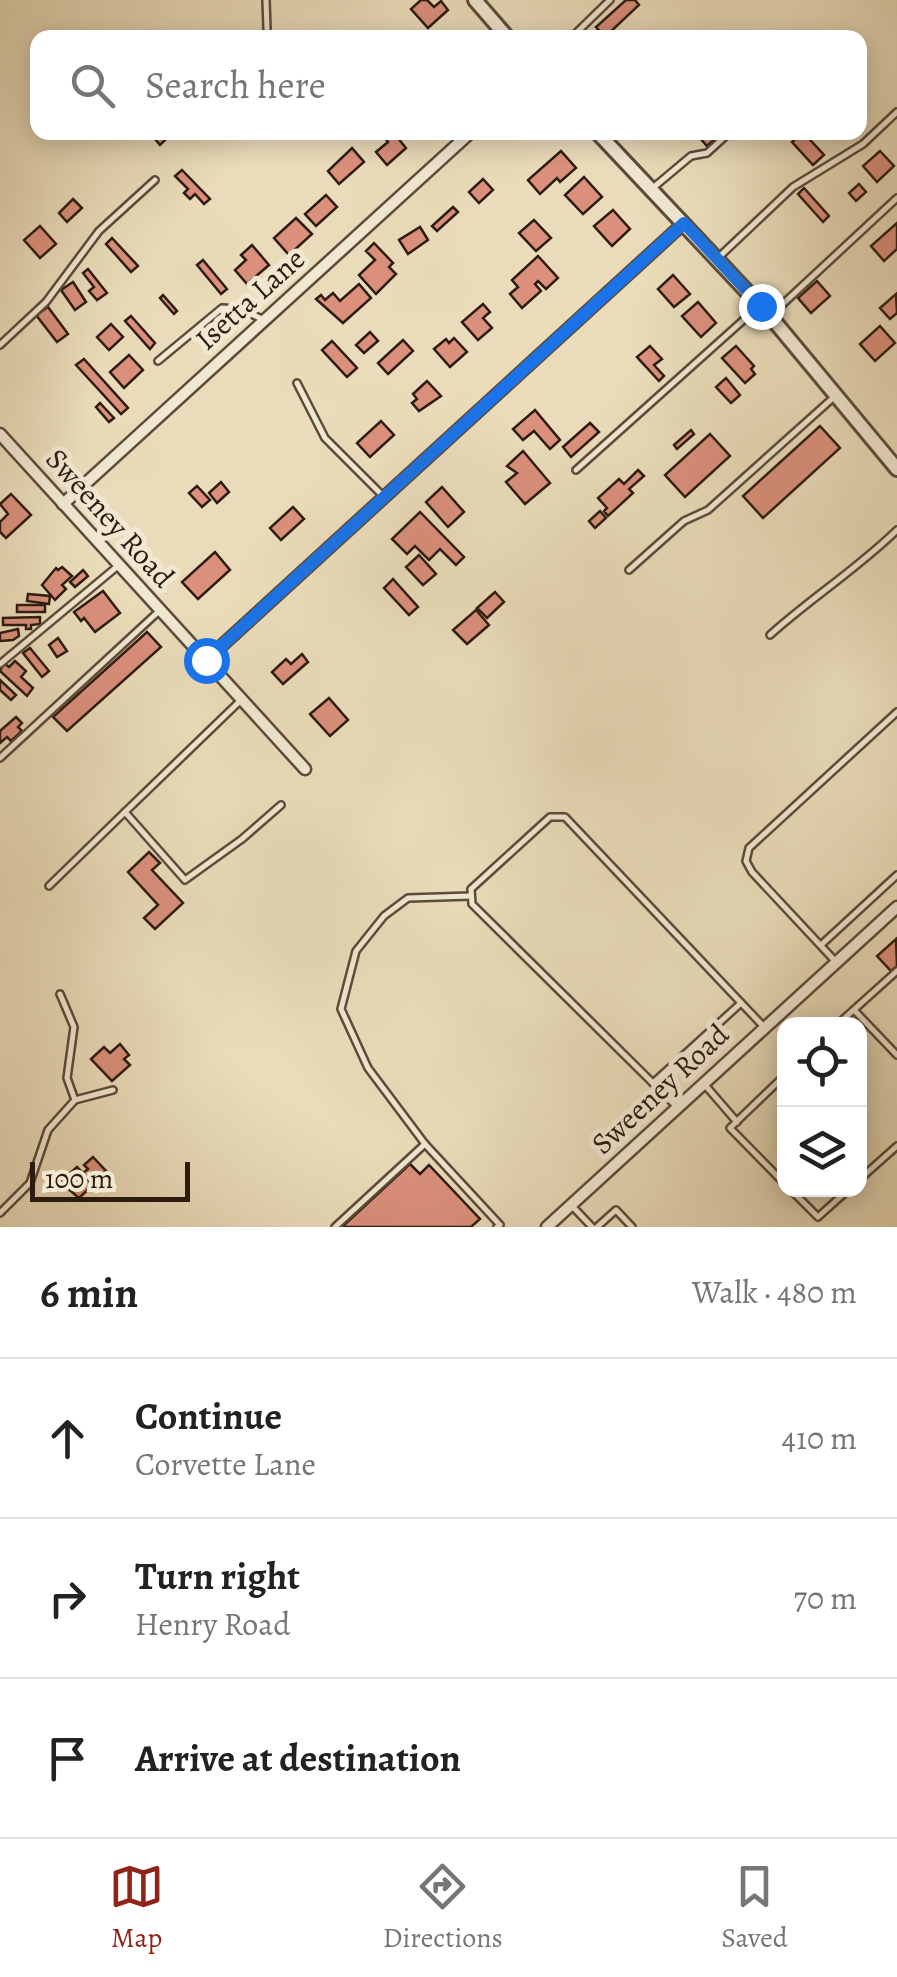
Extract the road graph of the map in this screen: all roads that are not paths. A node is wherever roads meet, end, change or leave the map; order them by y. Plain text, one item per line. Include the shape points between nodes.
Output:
1 (266, 0) edge
2 (475, 0) edge
3 (610, 0) edge
4 (267, 29) dead end
5 (501, 30) edge
6 (578, 30) edge
7 (897, 112) edge
8 (462, 140) edge
9 (606, 140) edge
10 (721, 140) edge
11 (156, 180) dead end
12 (652, 189) junction
13 (897, 198) edge
14 (684, 223) junction
15 (718, 259) junction
16 (766, 311) junction
17 (266, 320) junction
18 (0, 345) edge
19 (158, 362) dead end
20 (296, 383) dead end
21 (836, 395) junction
22 (0, 434) edge
23 (897, 469) edge
24 (576, 470) dead end
25 (384, 497) junction
26 (63, 504) junction
27 (897, 530) edge
28 (119, 564) junction
29 (630, 570) dead end
30 (161, 610) junction
31 (770, 635) dead end
32 (206, 660) junction
33 (0, 664) edge
34 (242, 699) junction
35 (897, 712) edge
36 (0, 758) edge
37 (305, 769) dead end
38 (281, 805) dead end
39 (125, 812) junction
40 (897, 875) edge
41 (49, 886) dead end
42 (470, 896) junction
43 (897, 907) edge
44 (820, 945) junction
45 (836, 962) junction
46 (897, 971) edge
47 (60, 994) dead end
48 (741, 1003) junction
49 (854, 1010) junction
50 (846, 1017) edge
51 (764, 1027) junction
52 (897, 1055) edge
53 (653, 1083) junction
54 (703, 1083) junction
55 (777, 1083) edge
56 (112, 1090) dead end
57 (75, 1100) junction
58 (677, 1107) junction
59 (737, 1122) junction
60 (425, 1144) junction
61 (897, 1146) edge
62 (867, 1174) edge
63 (777, 1176) edge
64 (798, 1197) edge
65 (840, 1197) edge
66 (571, 1205) junction
67 (0, 1213) edge
68 (335, 1227) edge
69 (498, 1227) edge
70 (547, 1227) edge
71 (595, 1227) edge
72 (632, 1227) edge

1 - 4 lane
2 - 5 street
3 - 6 lane
7 - 15 lane via 863,144 793,187
8 - 17 street, Isetta Lane
9 - 12 street
10 - 12 lane
11 - 18 lane via 99,231 46,302
12 - 14 street
13 - 16 lane
14 - 15 street
14 - 25 street
15 - 16 street
16 - 21 street
16 - 24 lane
17 - 19 lane via 222,308
17 - 26 street, Isetta Lane
20 - 25 lane via 325,438
21 - 23 street
21 - 29 lane
22 - 26 street, Sweeney Road
25 - 32 street
26 - 28 street, Sweeney Road
27 - 31 lane
28 - 30 street, Sweeney Road
28 - 33 lane
30 - 32 street, Sweeney Road
30 - 36 lane
32 - 34 street, Sweeney Road
34 - 37 street, Sweeney Road
34 - 39 lane
35 - 44 lane via 749,848 752,872
38 - 39 lane via 185,880
39 - 41 lane
40 - 44 lane
42 - 48 lane via 550,817 566,818
42 - 53 lane
42 - 60 lane via 408,898 384,916 356,951 341,1008 368,1068
43 - 45 street, Sweeney Road
44 - 45 lane
45 - 51 street, Sweeney Road
46 - 49 lane
47 - 57 lane via 74,1027 67,1078
48 - 51 lane
48 - 53 lane
49 - 50 lane
49 - 52 lane
51 - 54 street, Sweeney Road
53 - 58 lane
54 - 58 street, Sweeney Road
54 - 59 lane
55 - 59 lane
56 - 57 lane
57 - 67 lane via 48,1130 30,1183
58 - 66 street, Sweeney Road
59 - 63 lane via 730,1128
60 - 68 lane
60 - 69 lane
61 - 62 lane
64 - 65 lane via 818,1217
66 - 70 street, Sweeney Road
66 - 71 lane
71 - 72 lane via 616,1210

